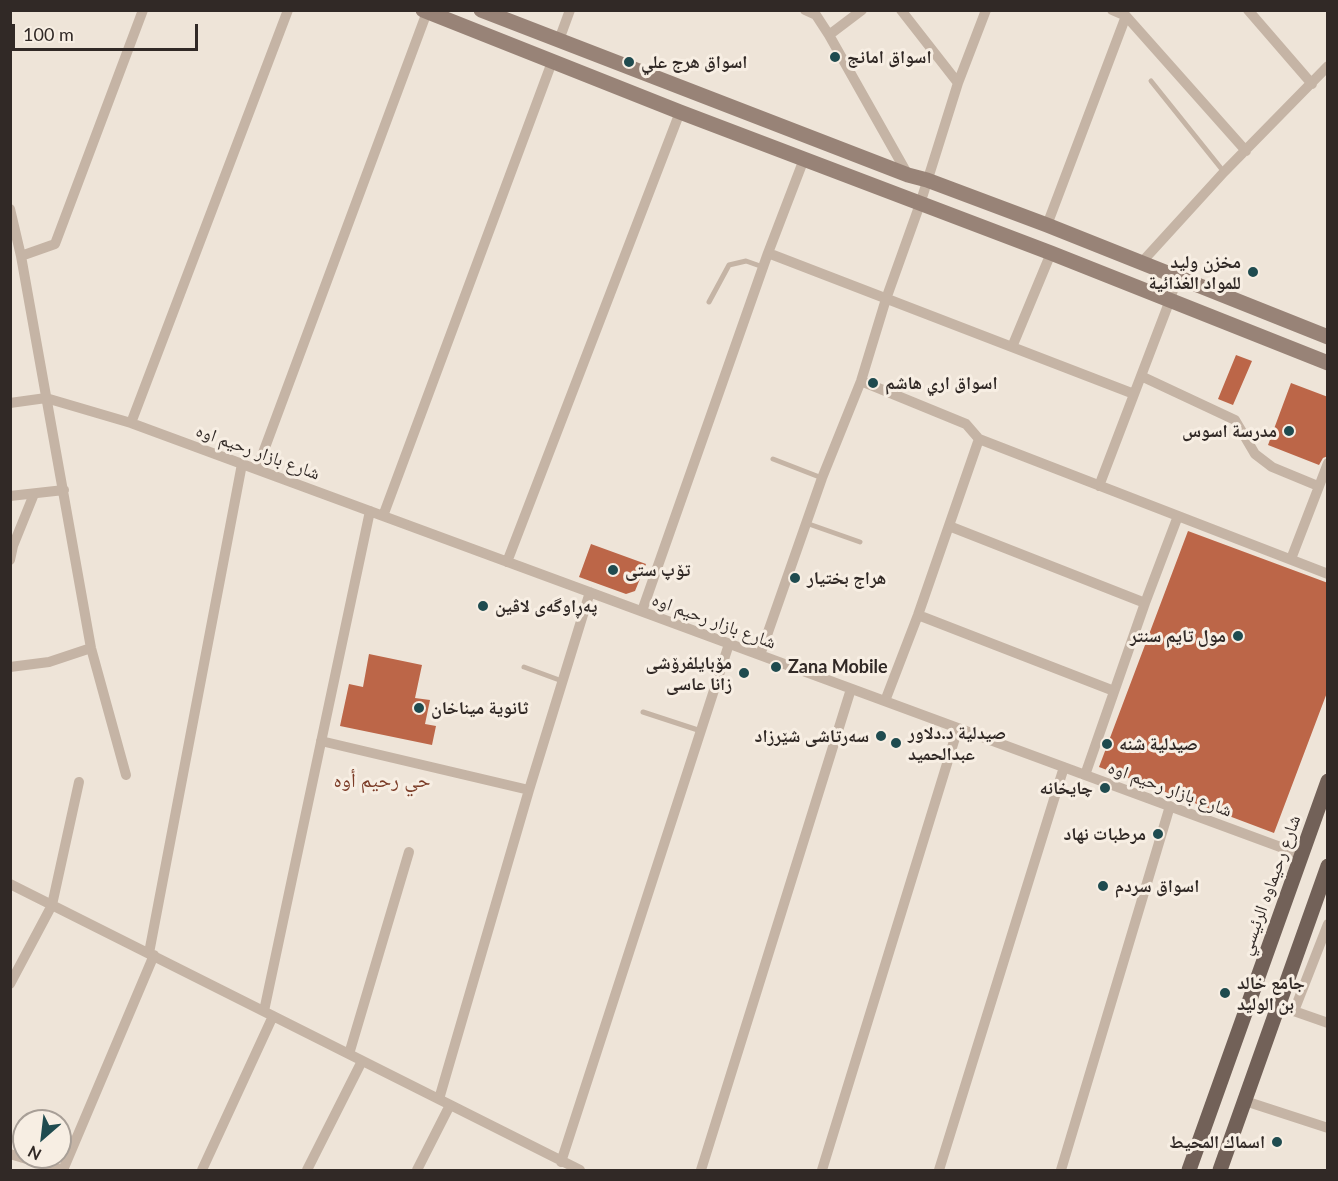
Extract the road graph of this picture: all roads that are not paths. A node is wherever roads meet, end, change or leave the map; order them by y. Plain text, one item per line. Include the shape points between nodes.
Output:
1 (143, 10) edge
2 (288, 10) edge
3 (481, 10) edge
4 (570, 10) edge
5 (805, 10) edge
6 (862, 10) edge
7 (901, 10) edge
8 (986, 10) edge
9 (1112, 10) edge
10 (1248, 10) edge
11 (425, 11) edge
12 (1126, 16) junction
13 (504, 20) junction
14 (829, 35) junction
15 (498, 40) junction
16 (559, 40) junction
17 (552, 62) junction
18 (1328, 66) edge
19 (1150, 81) dead end
20 (958, 83) junction
21 (1312, 84) junction
22 (680, 112) junction
23 (1246, 151) junction
24 (804, 159) junction
25 (1224, 172) junction
26 (908, 175) junction
27 (927, 180) junction
28 (920, 204) junction
29 (10, 208) edge
30 (1047, 225) junction
31 (768, 253) junction
32 (1052, 253) junction
33 (21, 256) junction
34 (1141, 263) junction
35 (763, 267) junction
36 (1177, 277) junction
37 (886, 299) junction
38 (1170, 300) junction
39 (709, 302) dead end
40 (1328, 337) edge
41 (1012, 347) junction
42 (1328, 363) edge
43 (1141, 376) junction
44 (861, 381) junction
45 (1134, 394) junction
46 (46, 398) junction
47 (10, 403) edge
48 (131, 423) junction
49 (979, 439) junction
50 (773, 459) dead end
51 (1328, 463) edge
52 (242, 464) junction
53 (257, 469) junction
54 (822, 478) junction
55 (1099, 486) junction
56 (1318, 486) junction
57 (64, 490) junction
58 (34, 494) junction
59 (10, 496) edge
60 (370, 511) junction
61 (383, 516) junction
62 (1178, 516) junction
63 (806, 523) junction
64 (949, 526) junction
65 (860, 542) dead end
66 (1291, 559) junction
67 (10, 560) edge
68 (507, 562) junction
69 (1328, 574) edge
70 (590, 592) junction
71 (1145, 603) junction
72 (642, 611) junction
73 (918, 615) junction
74 (729, 644) junction
75 (91, 648) junction
76 (760, 655) junction
77 (10, 667) edge
78 (524, 667) dead end
79 (562, 681) junction
80 (851, 689) junction
81 (1114, 691) junction
82 (885, 701) junction
83 (643, 712) dead end
84 (958, 728) junction
85 (701, 731) junction
86 (321, 741) junction
87 (1064, 767) junction
88 (126, 775) dead end
89 (1085, 775) junction
90 (1328, 781) edge
91 (79, 782) dead end
92 (529, 790) junction
93 (1170, 806) junction
94 (410, 852) dead end
95 (1302, 855) junction
96 (1328, 866) edge
97 (10, 884) edge
98 (52, 904) junction
99 (1328, 924) edge
100 (152, 954) junction
101 (10, 984) edge
102 (1278, 1005) junction
103 (1294, 1011) junction
104 (268, 1014) junction
105 (1328, 1023) edge
106 (349, 1054) junction
107 (362, 1061) junction
108 (1245, 1101) junction
109 (445, 1102) junction
110 (1328, 1128) edge
111 (10, 1154) edge
112 (564, 1165) edge
113 (202, 1170) edge
114 (307, 1170) edge
115 (417, 1170) edge
116 (580, 1170) edge
117 (702, 1170) edge
118 (822, 1170) edge
119 (939, 1170) edge
120 (1061, 1170) edge
121 (1190, 1170) edge
122 (1220, 1170) edge

1 - 33 street via 56,244
2 - 48 street
3 - 13 street
4 - 16 street
5 - 14 street via 816,15
6 - 14 street
7 - 20 street
8 - 20 street
9 - 12 street
10 - 21 street
11 - 15 street
11 - 53 street
12 - 23 street
12 - 30 street
13 - 15 street
13 - 16 street
14 - 26 street
15 - 17 street
16 - 26 street
17 - 22 street
17 - 61 street
18 - 21 street
19 - 25 lane
20 - 27 street
21 - 23 street
22 - 24 street
22 - 68 street
23 - 25 street
24 - 28 street
24 - 31 street
25 - 34 street
26 - 27 street
27 - 28 street
27 - 30 street
28 - 32 street
28 - 37 street
29 - 33 street
30 - 34 street
31 - 35 street
31 - 37 street
32 - 38 street
32 - 41 street
33 - 46 street
34 - 36 street
35 - 39 lane via 746,261 729,265
35 - 72 street
36 - 38 street
36 - 40 street
37 - 41 street
37 - 44 street
38 - 42 street
38 - 43 street
41 - 45 street
43 - 45 street
43 - 56 street via 1236,420 1255,454 1272,467
44 - 49 street via 966,424
44 - 54 street
45 - 55 street
46 - 47 street
46 - 48 street, شارع بازار رحيم اوه
46 - 57 street
48 - 52 street, شارع بازار رحيم اوه
49 - 55 street
49 - 64 street
50 - 54 lane
51 - 56 street
52 - 53 street, شارع بازار رحيم اوه
52 - 100 street
53 - 60 street, شارع بازار رحيم اوه
54 - 63 street
55 - 62 street
56 - 66 street
57 - 58 street
57 - 75 street
58 - 59 street
58 - 67 street
60 - 61 street, شارع بازار رحيم اوه
60 - 86 street
61 - 68 street, شارع بازار رحيم اوه
62 - 66 street
62 - 71 street
63 - 65 lane
63 - 76 street
64 - 71 street
64 - 73 street
66 - 69 street
68 - 70 street, شارع بازار رحيم اوه
70 - 72 street, شارع بازار رحيم اوه
70 - 79 street
71 - 81 street
72 - 74 street, شارع بازار رحيم اوه
73 - 81 street
73 - 82 street
74 - 76 street, شارع بازار رحيم اوه
74 - 85 street
75 - 77 street via 49,662
75 - 88 street
76 - 80 street, شارع بازار رحيم اوه
78 - 79 lane
79 - 92 street
80 - 82 street, شارع بازار رحيم اوه
80 - 117 street
81 - 89 street
82 - 84 street, شارع بازار رحيم اوه
83 - 85 lane
84 - 87 street, شارع بازار رحيم اوه
84 - 118 street
85 - 112 street
86 - 92 street
86 - 104 street
87 - 89 street, شارع بازار رحيم اوه
87 - 119 street
89 - 93 street, شارع بازار رحيم اوه
90 - 95 main road, شارع رحيماوه الرئيسي
91 - 98 street
92 - 109 street
93 - 95 street, شارع بازار رحيم اوه
93 - 120 street
94 - 106 street
95 - 121 main road, شارع رحيماوه الرئيسي
96 - 102 main road
97 - 98 street
98 - 100 street
98 - 101 street
99 - 103 street
100 - 104 street
100 - 111 street via 63,1170
102 - 103 street
102 - 108 main road
103 - 105 street
104 - 106 street
104 - 113 street
106 - 107 street
107 - 109 street
107 - 114 street
108 - 110 street
108 - 122 main road
109 - 112 street
109 - 115 street
112 - 116 street

